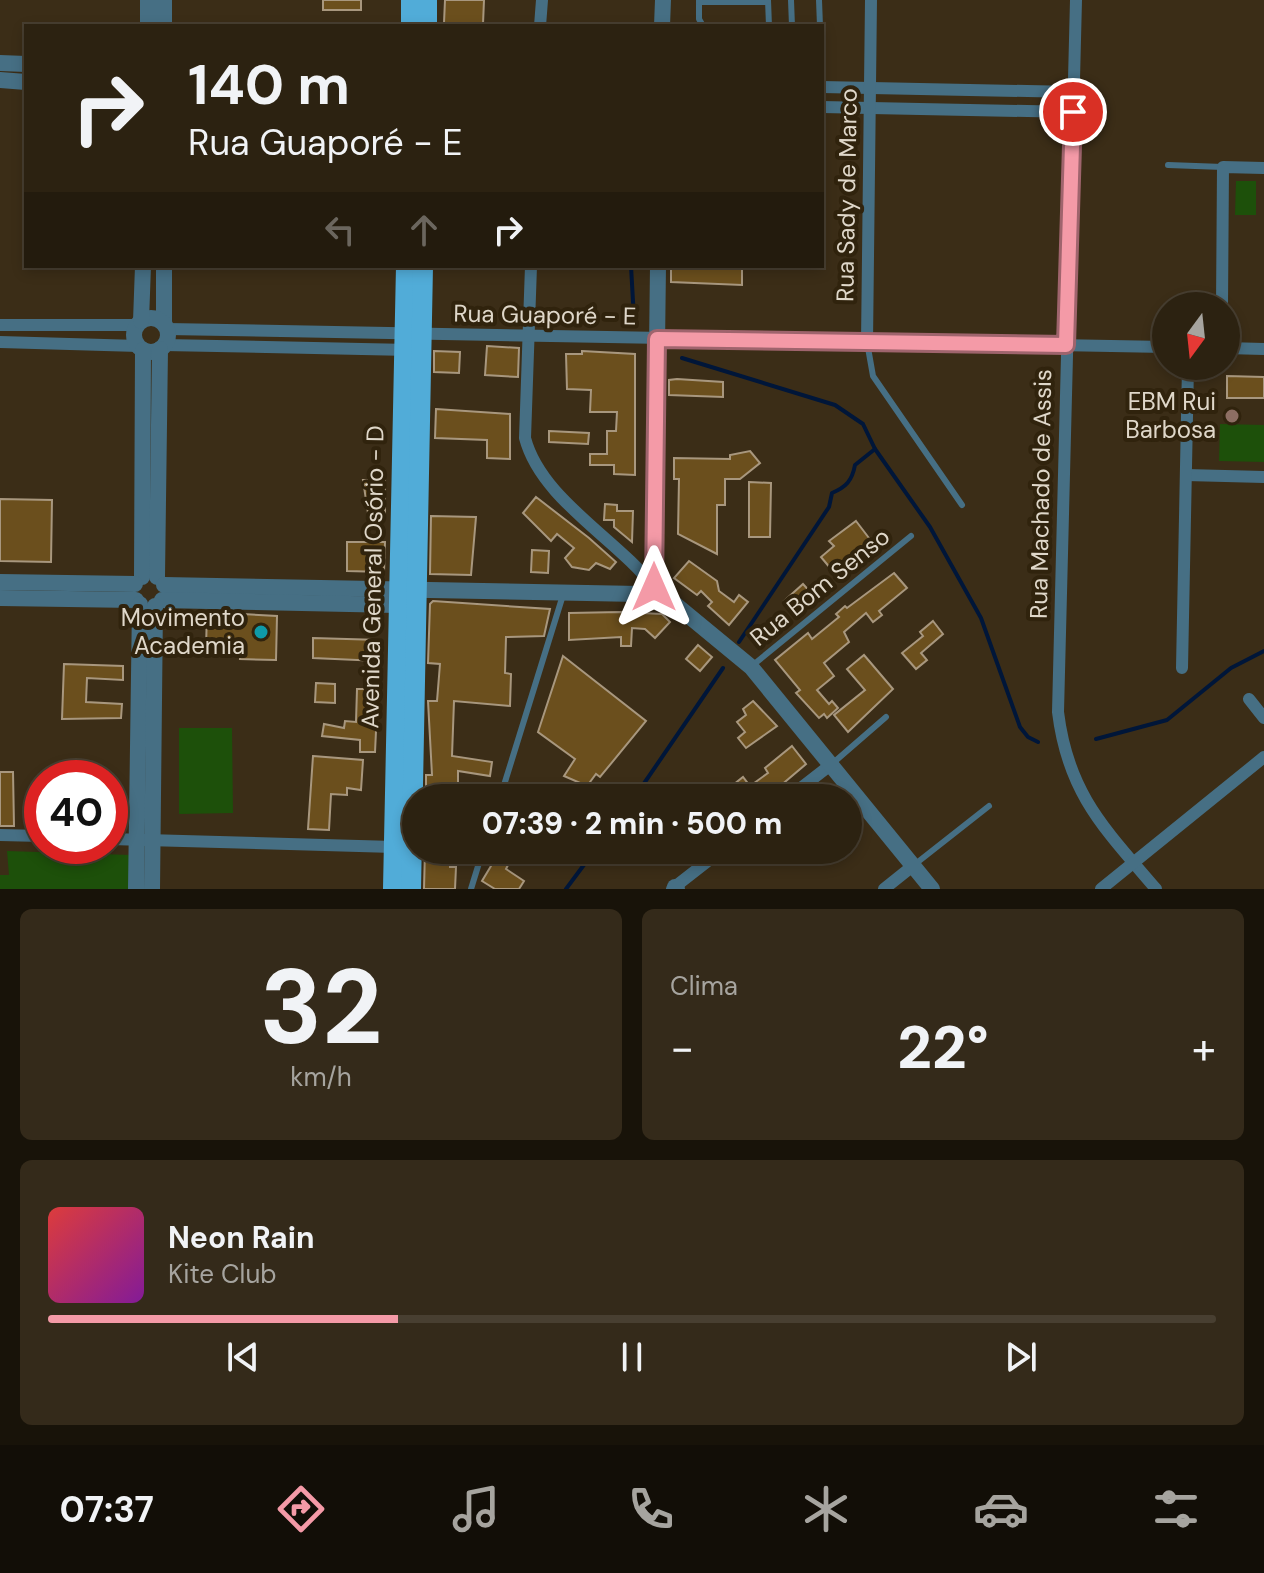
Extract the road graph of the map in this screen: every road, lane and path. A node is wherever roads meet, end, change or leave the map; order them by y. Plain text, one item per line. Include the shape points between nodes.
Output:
1 (148, 0) edge
2 (164, 0) edge
3 (411, 0) edge
4 (427, 0) edge
5 (542, 0) edge
6 (663, 0) edge
7 (791, 0) edge
8 (819, 0) edge
9 (871, 0) edge
10 (1076, 0) edge
11 (699, 1) edge
12 (768, 1) edge
13 (148, 24) edge
14 (164, 24) edge
15 (411, 24) edge
16 (427, 24) edge
17 (540, 24) edge
18 (662, 24) edge
19 (702, 24) edge
20 (769, 24) edge
21 (792, 24) edge
22 (820, 24) edge
23 (0, 63) edge
24 (24, 64) edge
25 (0, 80) edge
26 (24, 82) edge
27 (824, 87) edge
28 (870, 88) junction
29 (968, 90) junction
30 (1074, 92) junction
31 (824, 107) edge
32 (870, 107) junction
33 (968, 109) junction
34 (1073, 112) junction
35 (1168, 165) dead end
36 (1223, 167) junction
37 (1264, 168) edge
38 (143, 268) edge
39 (164, 268) edge
40 (406, 268) edge
41 (423, 268) edge
42 (531, 268) edge
43 (658, 268) edge
44 (1222, 292) edge
45 (139, 323) junction
46 (0, 325) edge
47 (528, 336) junction
48 (657, 339) junction
49 (156, 341) junction
50 (0, 342) edge
51 (413, 342) junction
52 (867, 342) junction
53 (1066, 345) junction
54 (1152, 347) edge
55 (1240, 348) edge
56 (1264, 349) edge
57 (1188, 380) edge
58 (1186, 475) junction
59 (1264, 477) edge
60 (962, 505) dead end
61 (911, 536) dead end
62 (0, 582) edge
63 (654, 587) junction
64 (149, 592) junction
65 (564, 592) junction
66 (404, 595) junction
67 (0, 598) edge
68 (751, 667) junction
69 (1182, 668) dead end
70 (1249, 699) dead end
71 (886, 717) dead end
72 (1264, 718) edge
73 (1264, 757) edge
74 (833, 763) junction
75 (504, 784) edge
76 (806, 784) edge
77 (989, 806) dead end
78 (0, 835) edge
79 (24, 836) edge
80 (128, 840) edge
81 (145, 840) junction
82 (394, 847) junction
83 (1134, 863) junction
84 (479, 864) edge
85 (705, 864) edge
86 (914, 865) junction
87 (675, 888) edge
88 (136, 889) edge
89 (152, 889) edge
90 (393, 889) edge
91 (411, 889) edge
92 (471, 889) edge
93 (884, 889) edge
94 (932, 889) edge
95 (1101, 889) edge
96 (1156, 889) edge

1 - 13 street
2 - 14 street
3 - 15 main road
4 - 16 main road
5 - 17 street
6 - 18 street
7 - 21 lane
8 - 22 lane
9 - 28 street, Rua Sady de Marco
10 - 30 street, Rua Machado de Assis
11 - 12 lane
11 - 19 lane
12 - 20 lane
23 - 24 street
25 - 26 street
27 - 28 street
28 - 29 street
28 - 32 street, Rua Sady de Marco
29 - 30 street
29 - 33 street
30 - 34 street, Rua Machado de Assis
31 - 32 street
32 - 33 street
32 - 52 street, Rua Sady de Marco
33 - 34 street
34 - 53 street, Rua Machado de Assis
35 - 36 lane
36 - 37 street
36 - 44 street
38 - 45 street
39 - 49 street
40 - 51 main road, Avenida General Osório - D
41 - 51 main road, Avenida General Osório - D
42 - 47 street
43 - 48 street
45 - 46 street
45 - 49 street via 134,336
45 - 49 street via 156,318
47 - 48 street, Rua Guaporé - E
47 - 51 street, Rua Guaporé - E
47 - 63 street via 529,455 548,482
48 - 52 street, Rua Guaporé - E
48 - 63 street
49 - 50 street, Rua Guaporé - E
49 - 51 street, Rua Guaporé - E
49 - 64 street
51 - 66 main road, Avenida General Osório - D
52 - 53 street, Rua Guaporé - E
52 - 60 lane, Rua Sady de Marco via 873,376
53 - 54 street, Rua Guaporé - E
53 - 83 street, Rua Machado de Assis via 1058,712 1063,748 1085,802
55 - 56 street
57 - 58 street
58 - 59 street
58 - 69 street
61 - 68 lane, Rua Bom Senso
62 - 64 street
63 - 65 street via 639,594
63 - 68 street
64 - 66 street
64 - 67 street
64 - 81 street
65 - 66 street
65 - 75 lane
66 - 82 main road, Avenida General Osório - D
66 - 91 main road, Avenida General Osório - D
68 - 74 street
70 - 72 street
71 - 74 lane
73 - 83 street
74 - 76 street
74 - 86 street
77 - 86 lane
78 - 79 street
80 - 81 street
81 - 82 street
81 - 88 street
81 - 89 street
82 - 90 main road, Avenida General Osório - D
83 - 95 street
83 - 96 street, Rua Machado de Assis
84 - 92 lane
85 - 87 street
86 - 93 street
86 - 94 street

